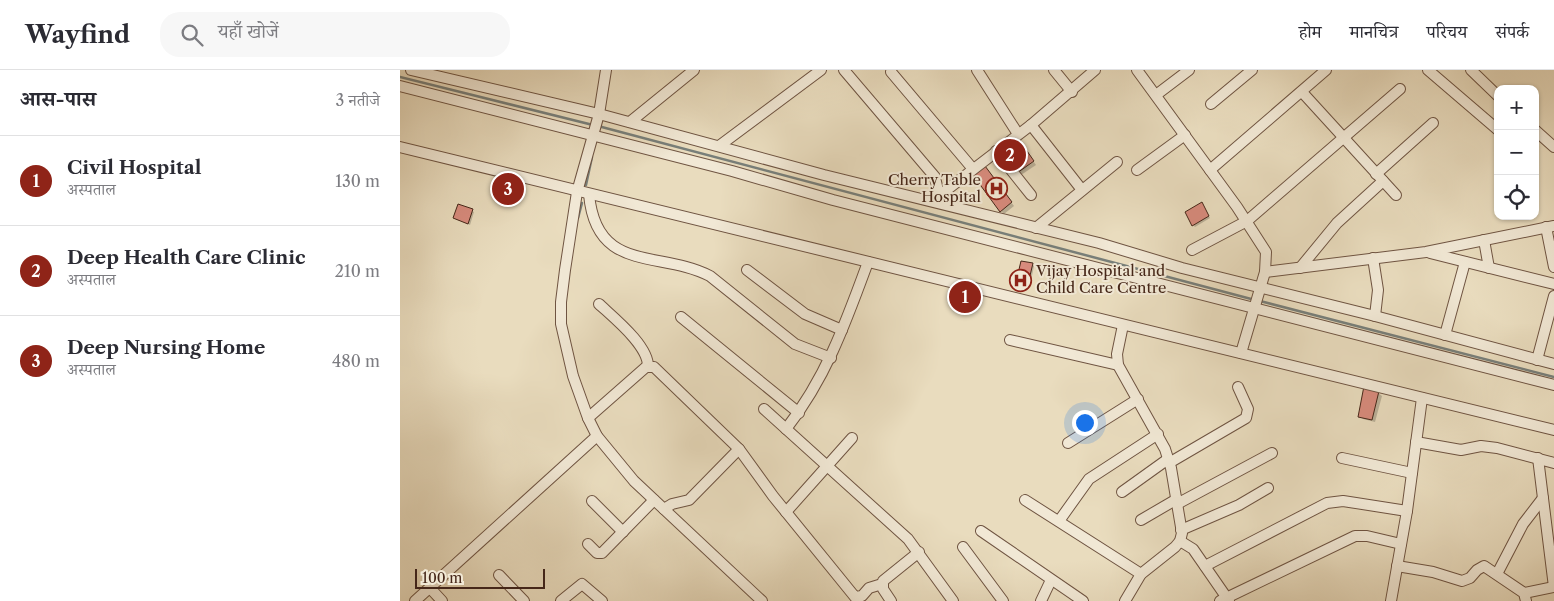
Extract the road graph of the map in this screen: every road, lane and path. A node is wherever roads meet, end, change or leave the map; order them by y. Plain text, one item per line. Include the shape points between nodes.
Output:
1 (411, 70) edge
2 (606, 70) edge
3 (694, 70) edge
4 (821, 70) edge
5 (844, 70) edge
6 (977, 70) edge
7 (1054, 70) edge
8 (1095, 70) edge
9 (1137, 70) edge
10 (1189, 70) edge
11 (1252, 70) edge
12 (1326, 70) edge
13 (1428, 70) edge
14 (1471, 70) edge
15 (891, 72) dead end
16 (400, 86) edge
17 (1400, 89) dead end
18 (1072, 92) junction
19 (1302, 92) junction
20 (1494, 92) edge
21 (1156, 95) junction
22 (1211, 104) dead end
23 (630, 122) junction
24 (1433, 123) dead end
25 (596, 125) junction
26 (1031, 125) junction
27 (1494, 127) edge
28 (1018, 134) junction
29 (1539, 134) edge
30 (1186, 135) junction
31 (1344, 140) junction
32 (400, 146) edge
33 (719, 146) junction
34 (1554, 147) edge
35 (996, 151) junction
36 (1117, 162) dead end
37 (973, 169) junction
38 (1137, 170) dead end
39 (1210, 170) junction
40 (1379, 177) junction
41 (1082, 190) junction
42 (578, 192) junction
43 (589, 194) junction
44 (1031, 194) dead end
45 (1396, 195) dead end
46 (940, 199) junction
47 (1247, 221) junction
48 (1550, 227) edge
49 (1036, 228) junction
50 (1484, 240) junction
51 (1192, 250) dead end
52 (1426, 252) junction
53 (1373, 258) junction
54 (868, 262) junction
55 (1465, 262) junction
56 (1554, 267) edge
57 (1300, 268) junction
58 (1489, 268) junction
59 (747, 270) dead end
60 (1265, 272) junction
61 (1554, 284) edge
62 (1260, 286) junction
63 (1554, 296) edge
64 (1255, 303) junction
65 (599, 304) dead end
66 (1375, 316) junction
67 (681, 317) dead end
68 (1123, 325) junction
69 (842, 330) junction
70 (1446, 335) junction
71 (1010, 340) dead end
72 (1242, 353) junction
73 (831, 358) junction
74 (1537, 360) junction
75 (1118, 364) junction
76 (1554, 364) edge
77 (648, 366) junction
78 (1554, 385) edge
79 (1238, 386) dead end
80 (1422, 398) junction
81 (1138, 400) junction
82 (764, 409) dead end
83 (799, 413) junction
84 (588, 418) junction
85 (786, 429) junction
86 (1554, 430) edge
87 (1158, 434) junction
88 (597, 436) junction
89 (852, 438) dead end
90 (1416, 442) junction
91 (1068, 443) dead end
92 (738, 449) junction
93 (1272, 452) dead end
94 (1342, 458) dead end
95 (1538, 458) junction
96 (1168, 461) junction
97 (1554, 463) edge
98 (828, 467) junction
99 (1412, 473) junction
100 (1268, 488) dead end
101 (1122, 492) dead end
102 (1543, 498) junction
103 (654, 500) junction
104 (1025, 500) dead end
105 (592, 501) dead end
106 (1177, 501) junction
107 (664, 509) junction
108 (1407, 511) junction
109 (786, 512) junction
110 (1141, 520) dead end
111 (1058, 521) junction
112 (981, 530) dead end
113 (1181, 530) junction
114 (623, 532) junction
115 (1180, 541) junction
116 (588, 544) dead end
117 (1401, 544) junction
118 (964, 547) dead end
119 (919, 552) junction
120 (1205, 566) junction
121 (1397, 566) junction
122 (1141, 574) junction
123 (1497, 574) junction
124 (499, 575) dead end
125 (1051, 580) junction
126 (882, 584) junction
127 (1554, 587) edge
128 (430, 588) junction
129 (1525, 597) edge
130 (1225, 600) edge
131 (415, 601) edge
132 (442, 601) edge
133 (524, 601) edge
134 (561, 601) edge
135 (602, 601) edge
136 (762, 601) edge
137 (891, 601) edge
138 (953, 601) edge
139 (1003, 601) edge
140 (1041, 601) edge
141 (1083, 601) edge
142 (1125, 601) edge
143 (1391, 601) edge

1 - 25 street
2 - 25 street
3 - 23 street
4 - 33 street
5 - 46 street via 935,177
6 - 28 street
7 - 18 street
8 - 18 street
9 - 21 street
10 - 21 street
11 - 22 street
12 - 19 street
13 - 27 street
14 - 20 street
15 - 37 street
16 - 25 street
17 - 31 street
18 - 26 street
19 - 31 street
19 - 39 street
21 - 30 street
23 - 25 street
23 - 33 street
24 - 40 street
25 - 42 street
25 - 64 street
26 - 28 street
26 - 41 street
28 - 35 street
29 - 34 street
30 - 38 street
30 - 39 street
31 - 40 street
31 - 47 street
32 - 42 street
33 - 46 street
35 - 37 street
35 - 44 street
36 - 41 street
37 - 46 street
39 - 47 street
40 - 45 street
40 - 57 street
41 - 49 street
42 - 43 street
42 - 84 street via 561,302 570,368
43 - 54 street
43 - 73 street via 593,220 601,234 624,254 699,270 795,344
46 - 49 street
47 - 51 street
47 - 60 street via 1266,252
48 - 50 street
48 - 56 street
49 - 62 street
50 - 52 street
50 - 58 street
52 - 53 street
52 - 55 street
53 - 57 street
53 - 66 street via 1378,290
54 - 68 street
54 - 69 street
55 - 58 street
55 - 70 street
57 - 60 street
58 - 61 street
59 - 69 street via 805,314
60 - 62 street
62 - 64 street
62 - 66 street
63 - 74 street
64 - 72 street
64 - 78 street
65 - 77 street via 644,350
66 - 70 street
67 - 83 street
68 - 72 street
68 - 75 street
69 - 73 street
70 - 74 street
71 - 75 street
72 - 80 street
73 - 83 street
74 - 76 street
75 - 81 street
77 - 84 street
77 - 92 street via 654,367
79 - 96 street via 1248,409 1246,418
80 - 86 street
80 - 90 street
81 - 87 street
81 - 91 street
82 - 85 street
83 - 85 street
84 - 88 street
85 - 98 street
87 - 96 street
87 - 111 street via 1089,479
88 - 103 street
88 - 128 street
89 - 98 street
90 - 95 street via 1460,450 1481,446
90 - 99 street
92 - 107 street via 689,500
92 - 109 street
93 - 106 street
94 - 99 street
95 - 97 street
95 - 102 street
96 - 101 street
96 - 106 street
98 - 109 street
98 - 119 street
99 - 108 street
100 - 113 street via 1239,505
102 - 123 street via 1523,524
102 - 127 street
103 - 107 street
103 - 114 street
104 - 111 street
105 - 114 street
106 - 110 street
106 - 113 street
107 - 136 street
108 - 117 street
108 - 120 street via 1343,501 1327,503
109 - 126 street via 855,597
111 - 122 street
112 - 125 street
113 - 115 street
114 - 116 street via 602,553
115 - 120 street via 1190,545
115 - 122 street
117 - 121 street
117 - 130 street via 1355,536
118 - 139 street
119 - 126 street
119 - 138 street
120 - 130 street
121 - 123 street via 1462,581 1470,578 1480,566
121 - 143 street
122 - 142 street
123 - 129 street
124 - 133 street
125 - 140 street
125 - 141 street
126 - 137 street
127 - 129 street
128 - 131 street
128 - 132 street
134 - 135 street via 582,584

